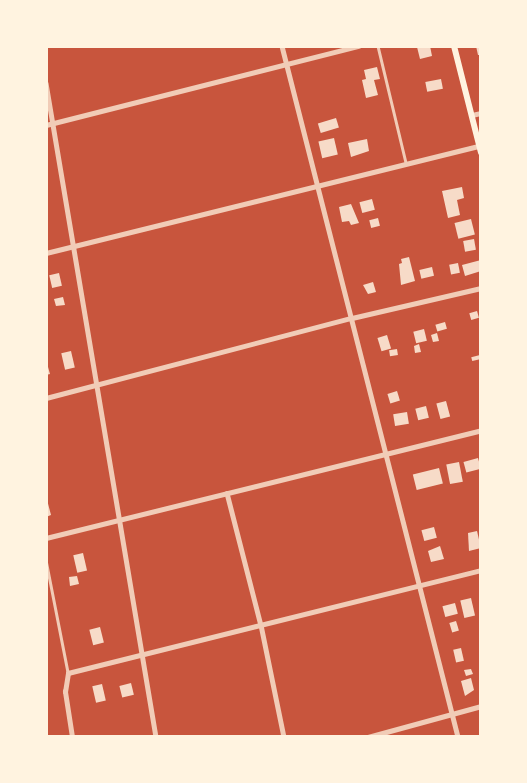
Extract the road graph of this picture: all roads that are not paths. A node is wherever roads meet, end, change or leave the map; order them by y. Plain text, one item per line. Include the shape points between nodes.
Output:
1 (282, 46) edge
2 (358, 46) edge
3 (378, 46) edge
4 (454, 46) edge
5 (286, 64) junction
6 (46, 83) edge
7 (481, 113) edge
8 (472, 115) junction
9 (53, 124) junction
10 (46, 125) edge
11 (479, 146) junction
12 (481, 153) edge
13 (406, 163) junction
14 (318, 184) junction
15 (75, 246) junction
16 (46, 253) edge
17 (481, 288) edge
18 (352, 318) junction
19 (98, 386) junction
20 (46, 398) edge
21 (481, 430) edge
22 (386, 454) junction
23 (227, 493) junction
24 (118, 520) junction
25 (46, 538) edge
26 (46, 560) edge
27 (481, 570) edge
28 (418, 586) junction
29 (261, 625) junction
30 (141, 656) junction
31 (68, 673) junction
32 (481, 706) edge
33 (452, 713) junction
34 (72, 737) edge
35 (156, 737) edge
36 (284, 737) edge
37 (368, 737) edge
38 (458, 737) edge

1 - 5 street
2 - 5 street
3 - 13 lane
4 - 8 main road
5 - 9 street
5 - 14 street
6 - 9 street
7 - 8 street
8 - 11 main road
9 - 10 street
9 - 15 street
11 - 12 main road
11 - 13 street
13 - 14 street
14 - 15 street
14 - 18 street
15 - 16 street
15 - 19 street
17 - 18 street
18 - 19 street
18 - 22 street
19 - 20 street
19 - 24 street
21 - 22 street
22 - 23 street
22 - 28 street
23 - 24 street
23 - 29 street
24 - 25 street
24 - 30 street
26 - 31 lane
27 - 28 street
28 - 29 street
28 - 33 street
29 - 30 street
29 - 36 street
30 - 31 street
30 - 35 street
31 - 34 street via 65,692
32 - 33 street
33 - 37 street
33 - 38 street

